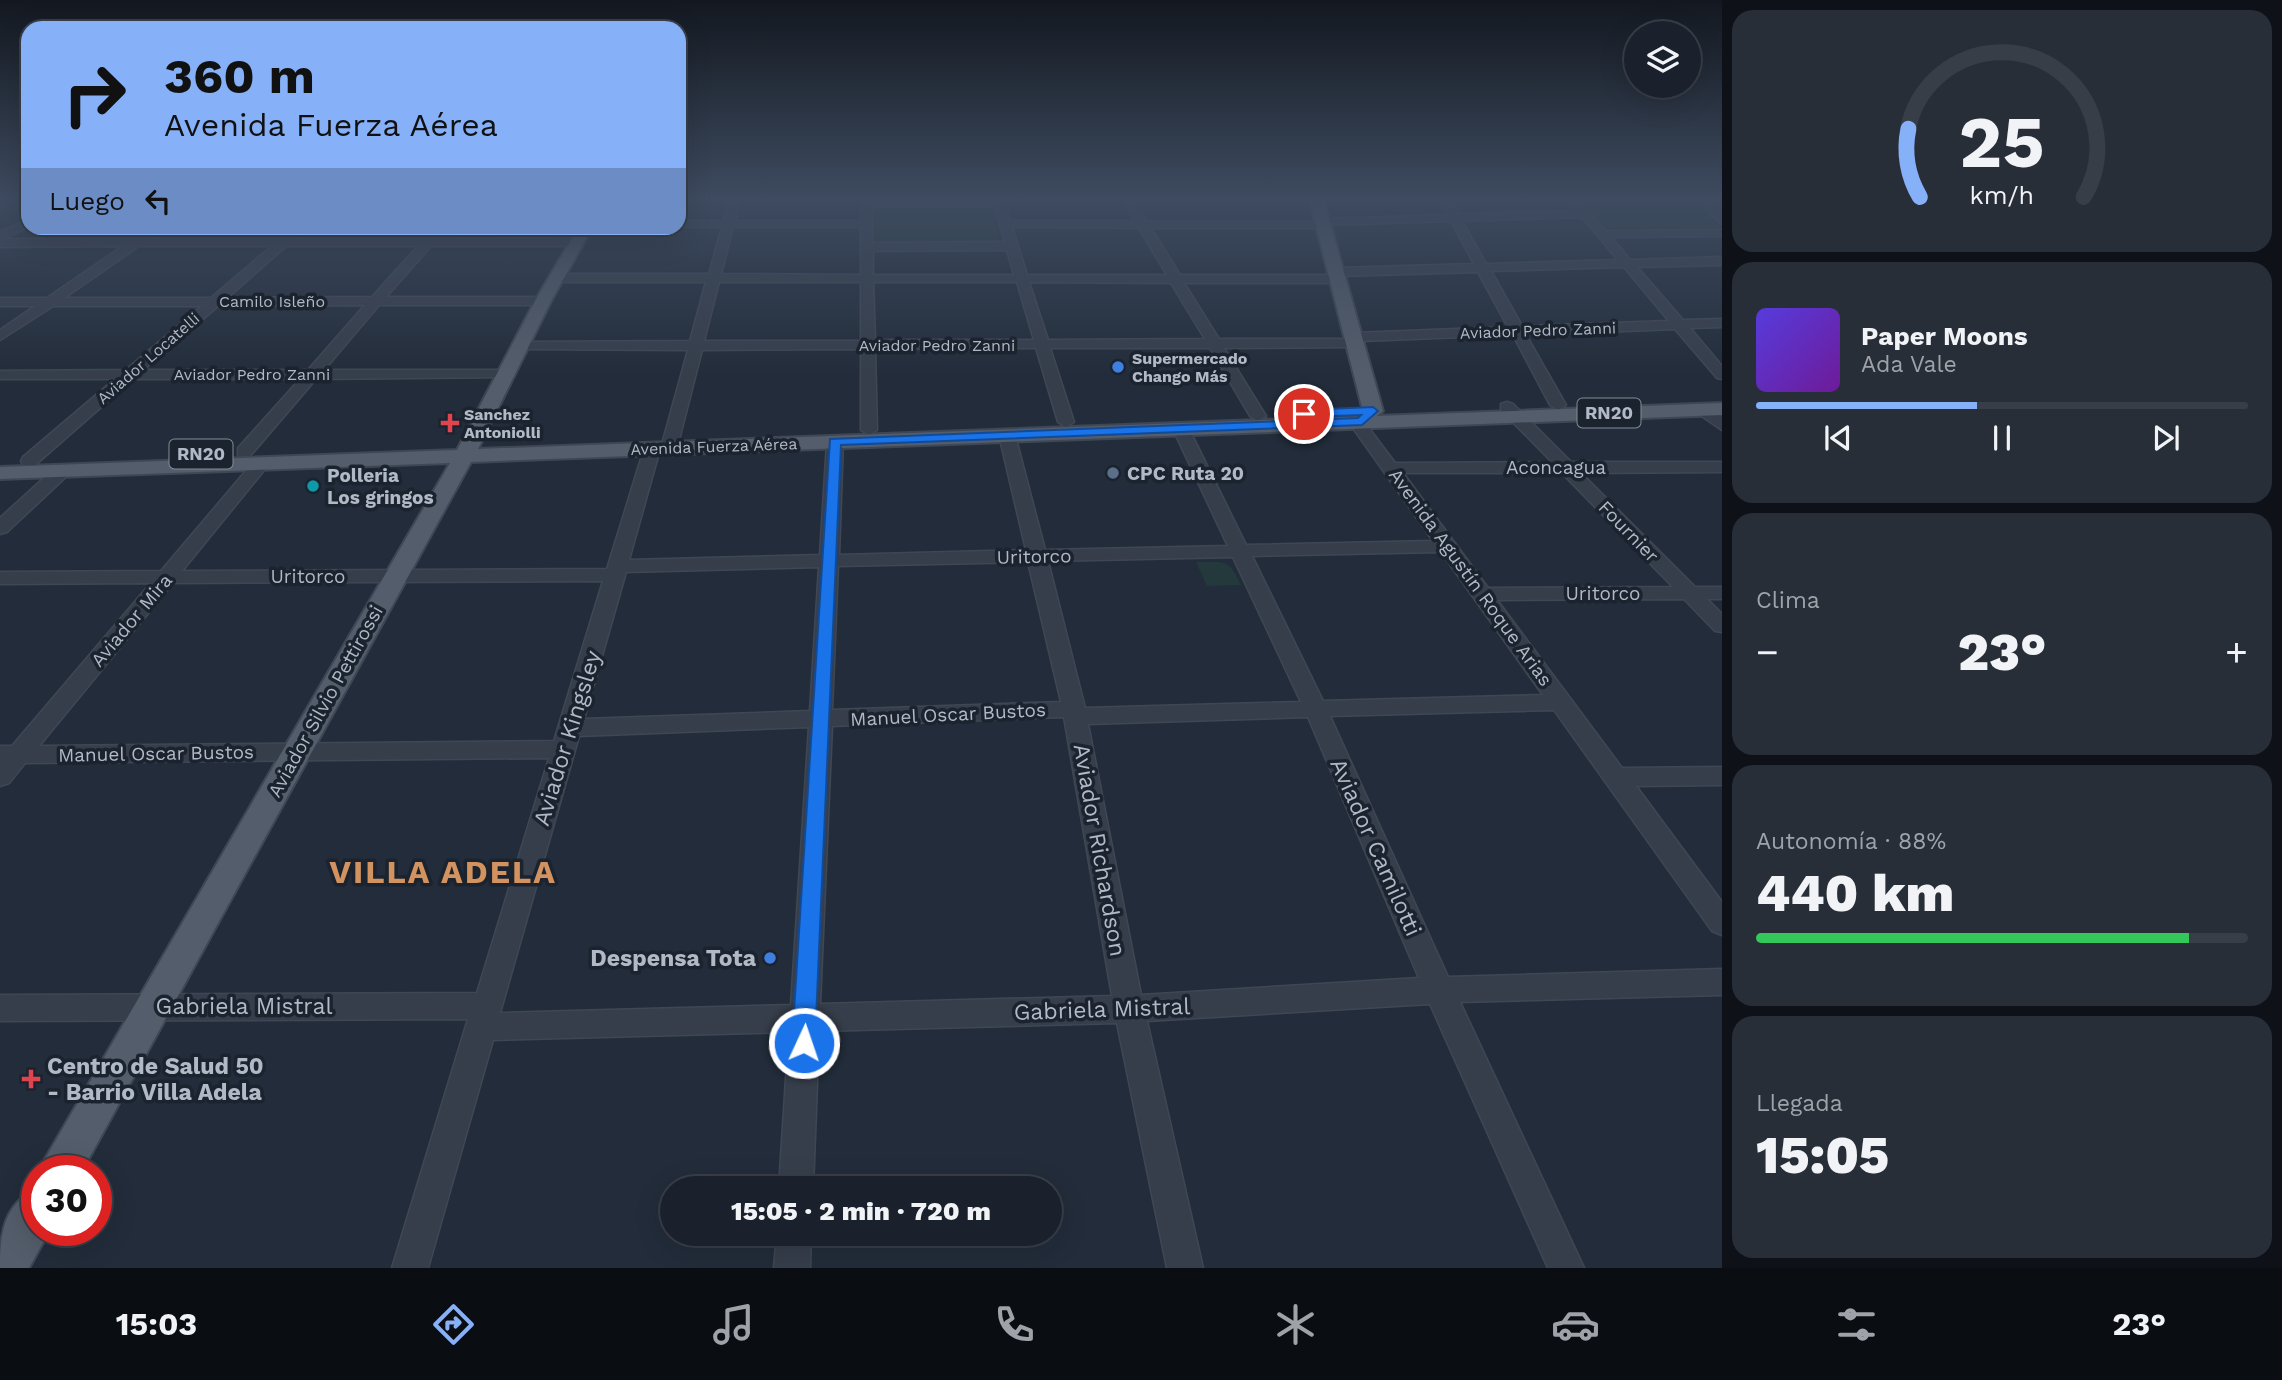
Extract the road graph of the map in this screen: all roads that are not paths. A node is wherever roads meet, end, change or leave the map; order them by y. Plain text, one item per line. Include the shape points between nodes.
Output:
1 (115, 257) edge
2 (265, 257) edge
3 (415, 257) edge
4 (568, 257) edge
5 (720, 257) edge
6 (866, 257) edge
7 (1015, 257) edge
8 (1162, 257) edge
9 (1332, 257) edge
10 (1477, 257) edge
11 (1623, 257) edge
12 (1722, 261) edge
13 (1628, 263) junction
14 (1483, 268) junction
15 (1338, 276) junction
16 (556, 278) junction
17 (715, 278) junction
18 (866, 278) junction
19 (1021, 278) junction
20 (1175, 278) junction
21 (214, 301) junction
22 (376, 301) junction
23 (543, 301) junction
24 (0, 302) edge
25 (50, 302) junction
26 (1722, 323) edge
27 (1677, 324) junction
28 (1517, 331) junction
29 (0, 336) edge
30 (1354, 340) junction
31 (1215, 344) junction
32 (697, 345) junction
33 (868, 345) junction
34 (1041, 345) junction
35 (520, 346) junction
36 (0, 374) edge
37 (130, 374) junction
38 (312, 374) junction
39 (505, 374) junction
40 (1722, 375) edge
41 (1722, 399) edge
42 (1558, 405) junction
43 (1702, 409) junction
44 (1722, 409) edge
45 (1512, 412) junction
46 (1258, 415) junction
47 (1367, 416) junction
48 (1066, 422) junction
49 (1722, 425) edge
50 (1181, 429) junction
51 (869, 430) junction
52 (1006, 435) junction
53 (935, 438) junction
54 (835, 442) junction
55 (664, 444) junction
56 (467, 449) junction
57 (253, 457) junction
58 (29, 461) junction
59 (0, 462) edge
60 (1566, 467) junction
61 (1722, 467) edge
62 (1391, 468) junction
63 (63, 470) junction
64 (0, 473) edge
65 (0, 528) edge
66 (1448, 546) junction
67 (1237, 551) junction
68 (1039, 555) junction
69 (828, 561) junction
70 (618, 570) junction
71 (396, 576) junction
72 (167, 577) junction
73 (0, 578) edge
74 (1690, 593) junction
75 (1722, 593) edge
76 (1483, 594) junction
77 (1722, 626) edge
78 (1563, 702) junction
79 (1315, 708) junction
80 (1075, 712) junction
81 (821, 720) junction
82 (567, 738) junction
83 (297, 751) junction
84 (9, 755) edge
85 (1722, 776) edge
86 (0, 777) edge
87 (1618, 777) junction
88 (1722, 923) edge
89 (1722, 982) edge
90 (1438, 990) junction
91 (153, 1006) junction
92 (0, 1008) edge
93 (1129, 1009) junction
94 (484, 1017) junction
95 (805, 1019) junction
96 (69, 1155) edge
97 (797, 1176) edge
98 (21, 1239) edge
99 (793, 1246) edge
100 (4, 1268) edge
101 (410, 1268) edge
102 (792, 1268) edge
103 (1185, 1268) edge
104 (1566, 1268) edge

1 - 25 street
2 - 21 street, Aviador Locatelli
3 - 22 street, Aviador Mira
4 - 16 main road, Aviador Silvio Pettirossi
5 - 17 street, Aviador Kingsley
6 - 18 street
7 - 19 street
8 - 20 street
9 - 15 main road, Avenida Agustín Roque Arias
10 - 14 street
11 - 13 street
12 - 13 street
13 - 14 street
13 - 27 street
14 - 15 street
14 - 28 street
15 - 20 street
15 - 30 main road, Avenida Agustín Roque Arias
16 - 17 street
16 - 23 main road, Aviador Silvio Pettirossi
17 - 18 street
17 - 32 street, Aviador Kingsley
18 - 19 street
18 - 33 street
19 - 20 street
19 - 34 street
20 - 31 street
21 - 22 street, Camilo Isleño
21 - 25 street, Camilo Isleño
21 - 37 street, Aviador Locatelli
22 - 23 street, Camilo Isleño
22 - 38 street, Aviador Mira
23 - 35 main road, Aviador Silvio Pettirossi
24 - 25 street, Camilo Isleño
25 - 29 street
26 - 27 street, Aviador Pedro Zanni
27 - 28 street, Aviador Pedro Zanni
27 - 40 street
28 - 30 street, Aviador Pedro Zanni
28 - 42 street
30 - 31 street, Aviador Pedro Zanni
30 - 47 main road, Avenida Agustín Roque Arias
31 - 34 street, Aviador Pedro Zanni
31 - 46 street
32 - 33 street, Aviador Pedro Zanni
32 - 35 street, Aviador Pedro Zanni
32 - 55 street, Aviador Kingsley
33 - 34 street, Aviador Pedro Zanni
33 - 51 street
34 - 48 street
35 - 39 main road, Aviador Silvio Pettirossi
36 - 37 street, Aviador Pedro Zanni
37 - 38 street, Aviador Pedro Zanni
37 - 58 street, Aviador Locatelli
38 - 39 street, Aviador Pedro Zanni
38 - 57 street, Aviador Mira
39 - 56 main road, Aviador Silvio Pettirossi
41 - 42 main road, Avenida Fuerza Aérea / RN20
42 - 45 main road, Avenida Fuerza Aérea / RN20
43 - 44 main road, Avenida Fuerza Aérea / RN20
43 - 45 main road, Avenida Fuerza Aérea / RN20
43 - 49 street
45 - 47 main road, Avenida Fuerza Aérea / RN20
45 - 60 street, Fournier
46 - 47 main road, Avenida Fuerza Aérea / RN20
46 - 48 main road, Avenida Fuerza Aérea / RN20
47 - 50 main road, Avenida Fuerza Aérea / RN20
47 - 62 street, Avenida Agustín Roque Arias via 1363,431
48 - 51 main road, Avenida Fuerza Aérea / RN20
48 - 53 main road via 1061,429
50 - 52 main road, Avenida Fuerza Aérea / RN20
50 - 67 street, Aviador Camilotti
51 - 55 main road, Avenida Fuerza Aérea / RN20
52 - 53 main road, Avenida Fuerza Aérea / RN20
52 - 68 street, Aviador Richardson
53 - 54 main road, Avenida Fuerza Aérea / RN20
54 - 55 main road, Avenida Fuerza Aérea / RN20
54 - 69 street
55 - 56 main road, Avenida Fuerza Aérea / RN20
55 - 70 street, Aviador Kingsley
56 - 57 main road, Avenida Fuerza Aérea / RN20
56 - 71 main road, Aviador Silvio Pettirossi
57 - 58 main road, Avenida Fuerza Aérea / RN20
57 - 63 main road, Avenida Fuerza Aérea / RN20
57 - 72 street, Aviador Mira
58 - 59 main road, Avenida Fuerza Aérea / RN20
60 - 61 street, Aconcagua
60 - 62 street, Aconcagua
60 - 74 street, Fournier
62 - 66 street, Avenida Agustín Roque Arias
63 - 64 main road, Avenida Fuerza Aérea / RN20
63 - 65 street
66 - 67 street, Uritorco
66 - 76 street, Avenida Agustín Roque Arias
67 - 68 street, Uritorco
67 - 79 street, Aviador Camilotti
68 - 69 street, Uritorco
68 - 80 street, Aviador Richardson
69 - 70 street, Uritorco
69 - 81 street
70 - 71 street, Uritorco
70 - 82 street, Aviador Kingsley
71 - 72 street, Uritorco
71 - 83 main road, Aviador Silvio Pettirossi
72 - 73 street, Uritorco
72 - 84 street, Aviador Mira
74 - 75 street, Uritorco
74 - 76 street, Uritorco
74 - 77 street, Fournier
76 - 78 street, Avenida Agustín Roque Arias
78 - 79 street, Manuel Oscar Bustos
78 - 87 street, Avenida Agustín Roque Arias
79 - 80 street, Manuel Oscar Bustos
79 - 90 street, Aviador Camilotti
80 - 81 street, Manuel Oscar Bustos
80 - 93 street, Aviador Richardson
81 - 82 street, Manuel Oscar Bustos
81 - 95 street
82 - 83 street, Manuel Oscar Bustos
82 - 94 street, Aviador Kingsley
83 - 84 street, Manuel Oscar Bustos
83 - 91 main road, Aviador Silvio Pettirossi
84 - 86 street, Aviador Mira
85 - 87 street
87 - 88 street, Avenida Agustín Roque Arias
89 - 90 street, Gabriela Mistral
90 - 93 street, Gabriela Mistral
90 - 104 street, Aviador Camilotti
91 - 92 street, Gabriela Mistral
91 - 94 street, Gabriela Mistral
91 - 96 main road, Aviador Silvio Pettirossi
93 - 95 street, Gabriela Mistral
93 - 103 street, Aviador Richardson
94 - 95 street, Gabriela Mistral
94 - 101 street, Aviador Kingsley
95 - 97 street
98 - 100 main road
99 - 102 street

